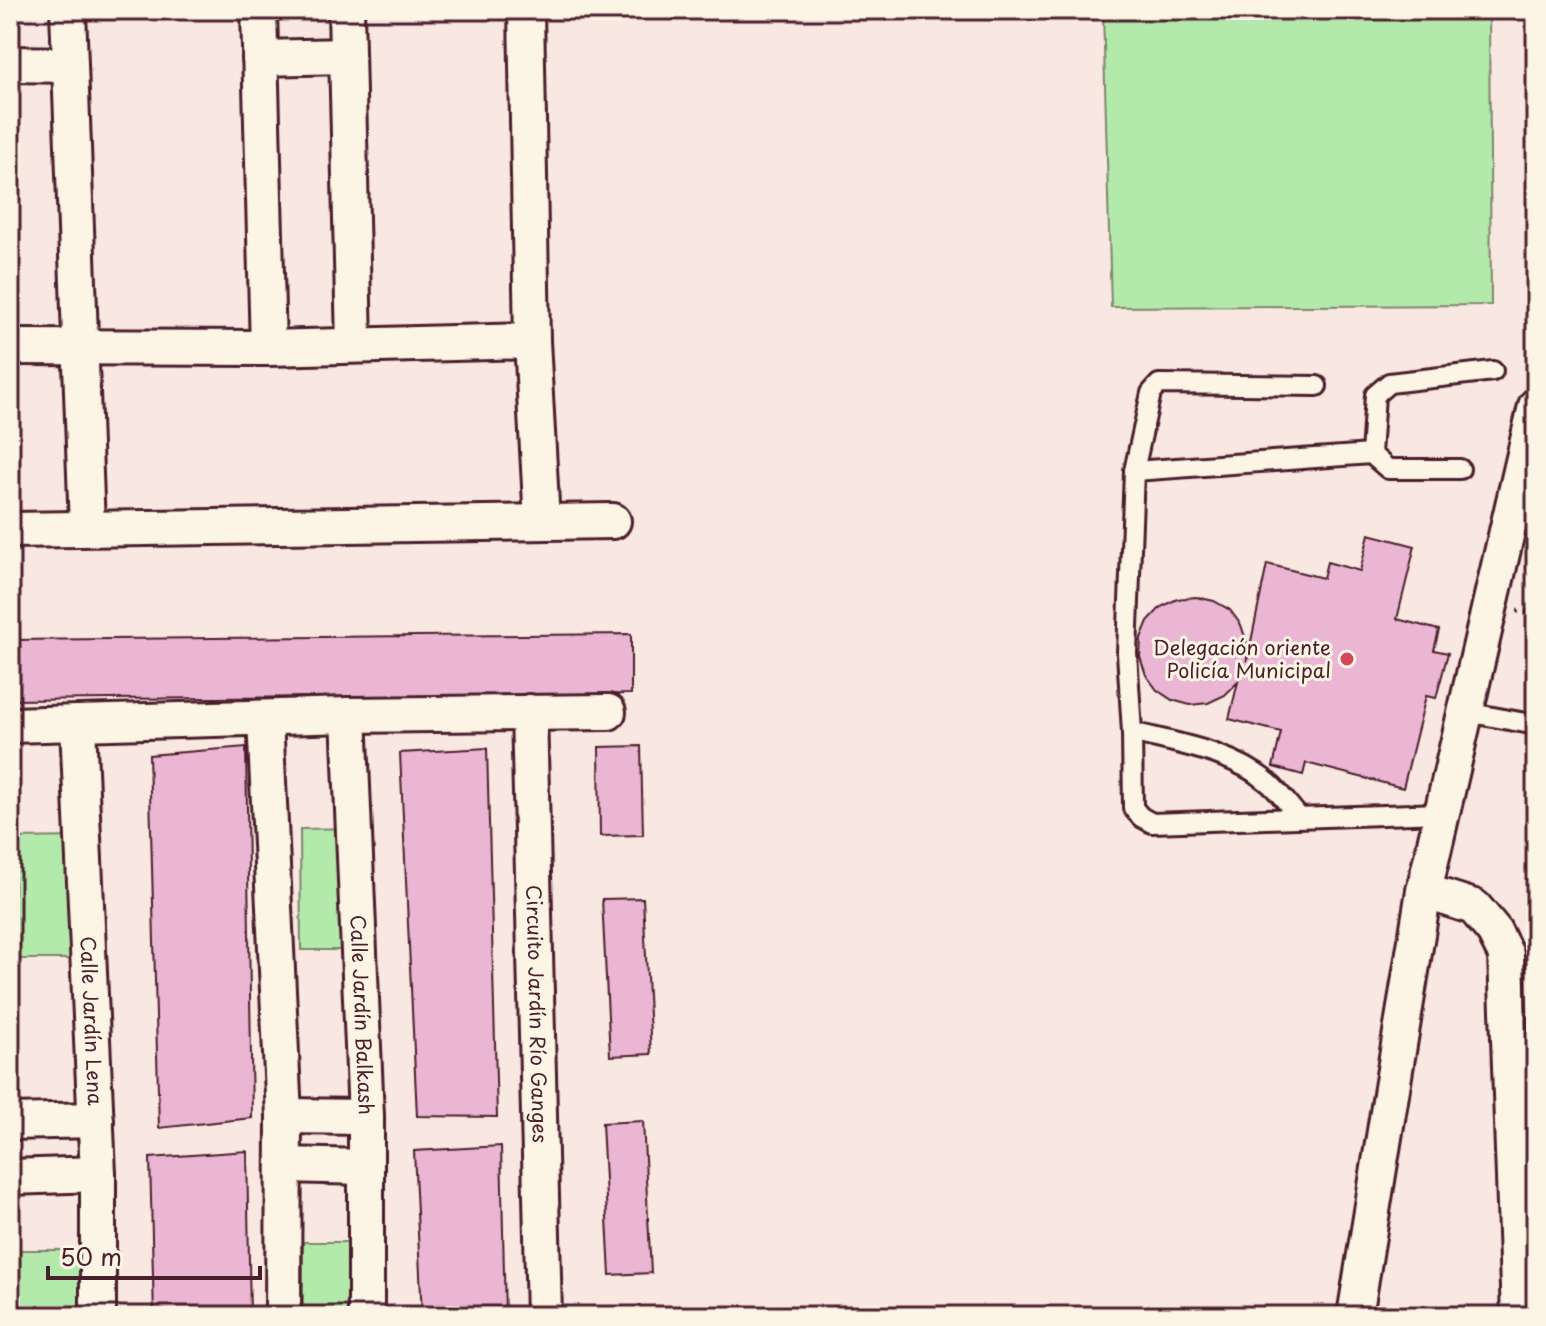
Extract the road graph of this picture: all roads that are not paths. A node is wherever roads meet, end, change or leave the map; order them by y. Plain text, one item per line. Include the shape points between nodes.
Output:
1 (68, 10) edge
2 (259, 10) edge
3 (346, 10) edge
4 (526, 10) edge
5 (347, 56) junction
6 (260, 58) junction
7 (10, 64) edge
8 (70, 65) junction
9 (532, 341) junction
10 (354, 344) junction
11 (82, 345) junction
12 (10, 347) edge
13 (268, 348) junction
14 (1493, 371) dead end
15 (1317, 386) dead end
16 (1536, 406) edge
17 (1371, 454) junction
18 (1460, 469) dead end
19 (1134, 471) junction
20 (1524, 513) edge
21 (613, 521) dead end
22 (542, 522) junction
23 (87, 528) junction
24 (10, 530) edge
25 (529, 712) junction
26 (608, 712) dead end
27 (1466, 712) junction
28 (349, 715) junction
29 (265, 719) junction
30 (10, 725) edge
31 (78, 725) junction
32 (1536, 725) edge
33 (1132, 732) junction
34 (1441, 813) junction
35 (1299, 817) junction
36 (1424, 891) junction
37 (284, 1116) junction
38 (366, 1117) junction
39 (96, 1120) junction
40 (10, 1122) edge
41 (284, 1165) junction
42 (366, 1167) junction
43 (98, 1174) junction
44 (10, 1177) edge
45 (98, 1316) edge
46 (283, 1316) edge
47 (366, 1316) edge
48 (544, 1316) edge
49 (1355, 1316) edge
50 (1519, 1316) edge

1 - 8 street
2 - 6 street
3 - 5 street
4 - 9 street
5 - 6 street
5 - 10 street
6 - 13 street
7 - 8 street
8 - 11 street
9 - 10 street
9 - 22 street
10 - 13 street
11 - 12 street
11 - 13 street
11 - 23 street
14 - 17 lane via 1380,388 1375,395
15 - 19 lane via 1159,384 1151,393
16 - 20 street
17 - 18 lane via 1388,469
17 - 19 lane
19 - 33 lane via 1127,653
20 - 27 street
21 - 22 street
22 - 23 street
23 - 24 street
25 - 26 street
25 - 28 street
25 - 48 street, Circuito Jardín Río Ganges
27 - 32 lane
27 - 34 street
28 - 29 street
28 - 38 street, Calle Jardín Balkash
29 - 31 street
29 - 37 street
30 - 31 street
31 - 39 street, Calle Jardín Lena
33 - 35 lane via 1205,751 1251,771
33 - 35 lane via 1133,808 1152,823
34 - 35 lane
34 - 36 street
36 - 49 street
36 - 50 street via 1474,907 1506,955
37 - 38 street
37 - 41 street
38 - 42 street, Calle Jardín Balkash
39 - 40 street
39 - 43 street, Calle Jardín Lena
41 - 42 street
41 - 46 street
42 - 47 street, Calle Jardín Balkash
43 - 44 street
43 - 45 street, Calle Jardín Lena

